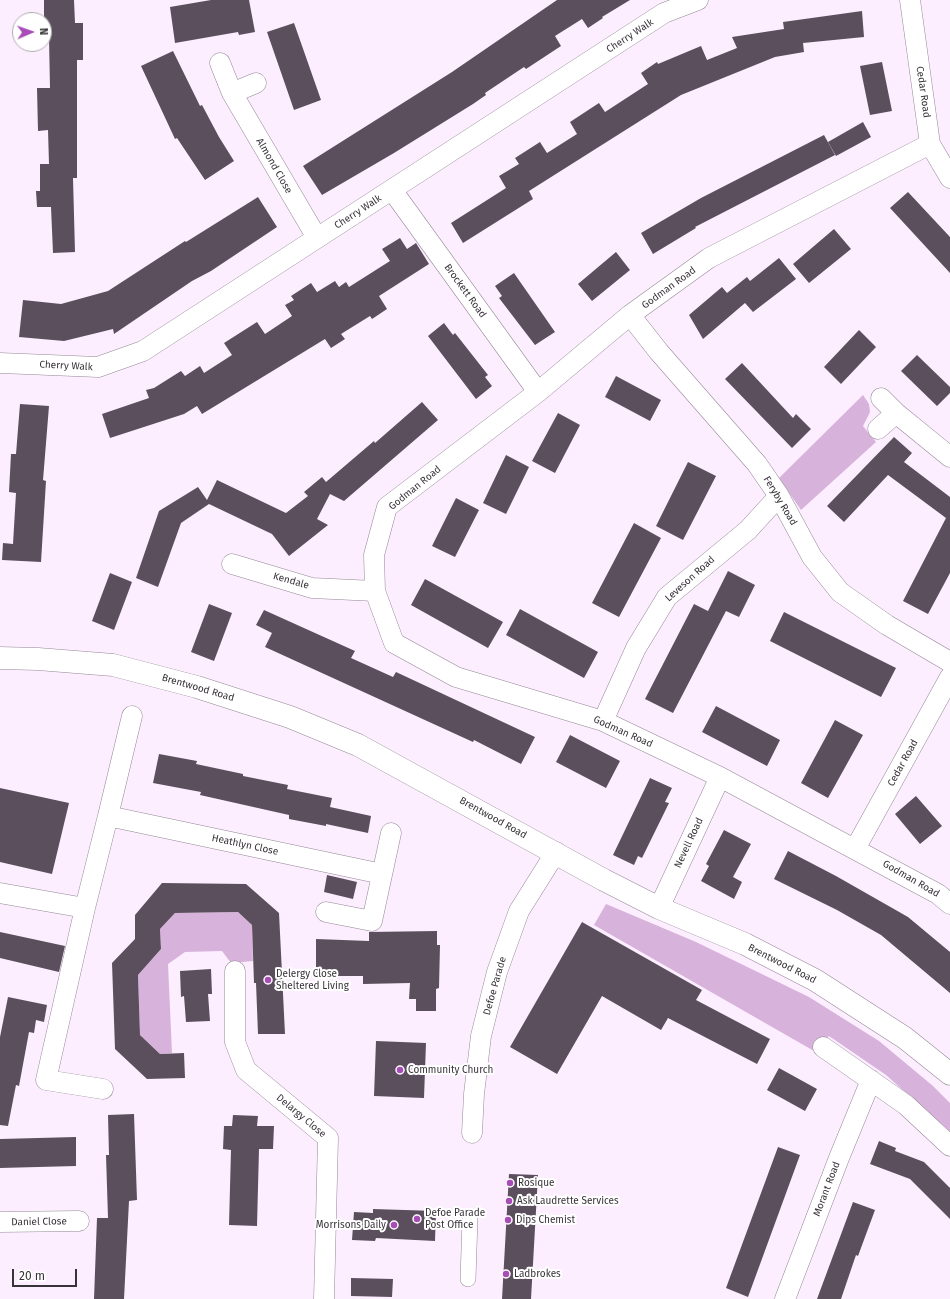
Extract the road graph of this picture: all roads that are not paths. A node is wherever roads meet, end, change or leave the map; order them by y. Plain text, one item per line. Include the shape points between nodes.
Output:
1 (698, 0) edge
2 (910, 0) edge
3 (220, 63) dead end
4 (256, 83) dead end
5 (232, 93) junction
6 (930, 144) junction
7 (950, 178) edge
8 (392, 190) junction
9 (317, 238) junction
10 (630, 315) junction
11 (0, 363) edge
12 (538, 392) junction
13 (881, 398) dead end
14 (896, 412) junction
15 (878, 429) dead end
16 (950, 457) edge
17 (779, 496) junction
18 (232, 564) dead end
19 (375, 591) junction
20 (0, 658) edge
21 (950, 662) edge
22 (950, 677) edge
23 (132, 716) dead end
24 (603, 721) junction
25 (720, 777) junction
26 (108, 816) junction
27 (391, 833) dead end
28 (855, 849) junction
29 (556, 852) junction
30 (382, 874) junction
31 (0, 893) edge
32 (950, 904) edge
33 (84, 908) junction
34 (659, 908) junction
35 (326, 912) dead end
36 (235, 971) dead end
37 (823, 1047) dead end
38 (950, 1074) edge
39 (871, 1080) junction
40 (103, 1089) dead end
41 (472, 1133) dead end
42 (950, 1146) edge
43 (470, 1219) dead end
44 (79, 1221) dead end
45 (0, 1222) edge
46 (468, 1279) dead end
47 (324, 1299) edge
48 (785, 1299) edge

1 - 8 street, Cherry Walk via 664,13
2 - 6 street, Cedar Road
3 - 5 street, Almond Close
4 - 5 street
5 - 9 street, Almond Close
6 - 7 street, Cedar Road
6 - 10 street, Godman Road via 709,258
8 - 9 street, Cherry Walk
8 - 12 street, Brockett Road
9 - 11 street, Cherry Walk via 143,351 98,367
10 - 12 street, Godman Road
10 - 17 street, Feryby Road via 757,464
12 - 19 street, Godman Road via 388,507 374,555
13 - 14 street
14 - 15 street
14 - 16 street
17 - 21 street, Feryby Road via 812,557 840,592 887,626
17 - 24 street, Leveson Road via 748,530 667,597 636,648
18 - 19 street, Kendale via 312,588
19 - 24 street, Godman Road via 394,643 456,677
20 - 29 street, Brentwood Road via 113,665 197,687 290,717 358,745
22 - 28 street, Cedar Road
23 - 26 street
24 - 25 street, Godman Road
25 - 28 street, Godman Road
25 - 34 street, Nevell Road
26 - 30 street, Heathlyn Close
26 - 33 street
27 - 30 street
28 - 32 street, Godman Road via 938,894
29 - 34 street, Brentwood Road
29 - 41 street, Defoe Parade via 519,911 497,972 481,1036
30 - 35 street via 372,921
31 - 33 street
33 - 40 street via 46,1080
34 - 38 street, Brentwood Road via 745,944 815,980 905,1038
36 - 47 street, Delargy Close via 236,1042 246,1070 328,1138
37 - 39 street
39 - 42 street via 906,1105
39 - 48 street, Morant Road
43 - 46 street
44 - 45 street, Daniel Close

